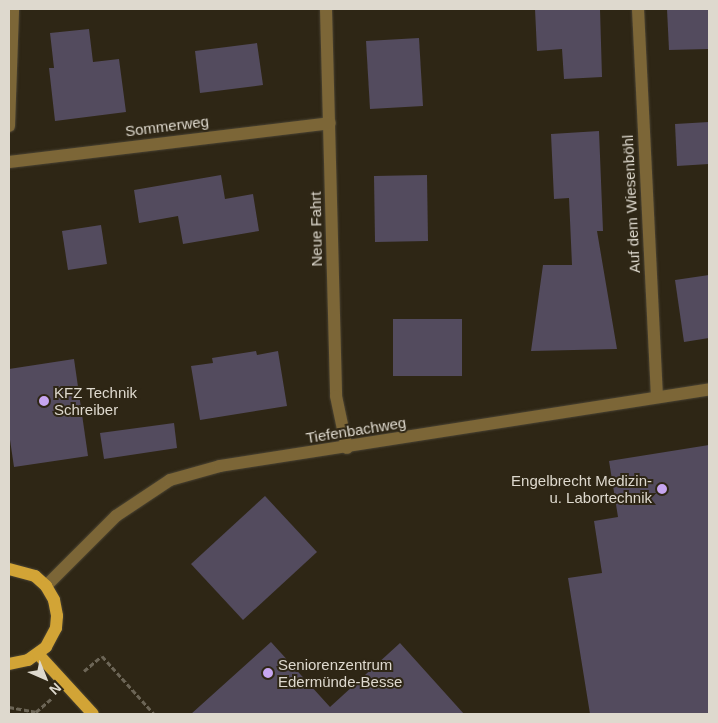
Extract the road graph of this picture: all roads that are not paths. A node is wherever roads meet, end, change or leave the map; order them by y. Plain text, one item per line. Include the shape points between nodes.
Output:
1 (13, 9) edge
2 (326, 9) edge
3 (638, 9) edge
4 (330, 123) junction
5 (9, 126) edge
6 (9, 162) edge
7 (709, 389) edge
8 (657, 397) junction
9 (347, 448) junction
10 (9, 569) edge
11 (46, 586) junction
12 (38, 654) junction
13 (9, 664) edge
14 (93, 714) edge

1 - 5 street
2 - 4 street, Neue Fahrt
3 - 8 street, Auf dem Wiesenböhl
4 - 6 street, Sommerweg
4 - 9 street, Neue Fahrt via 336,396
7 - 8 street, Tiefenbachweg
8 - 9 street, Tiefenbachweg
9 - 11 street, Tiefenbachweg via 220,466 170,480 116,516
10 - 11 main road via 35,576
11 - 12 main road via 54,600 57,616 52,638
12 - 13 main road
12 - 14 main road

